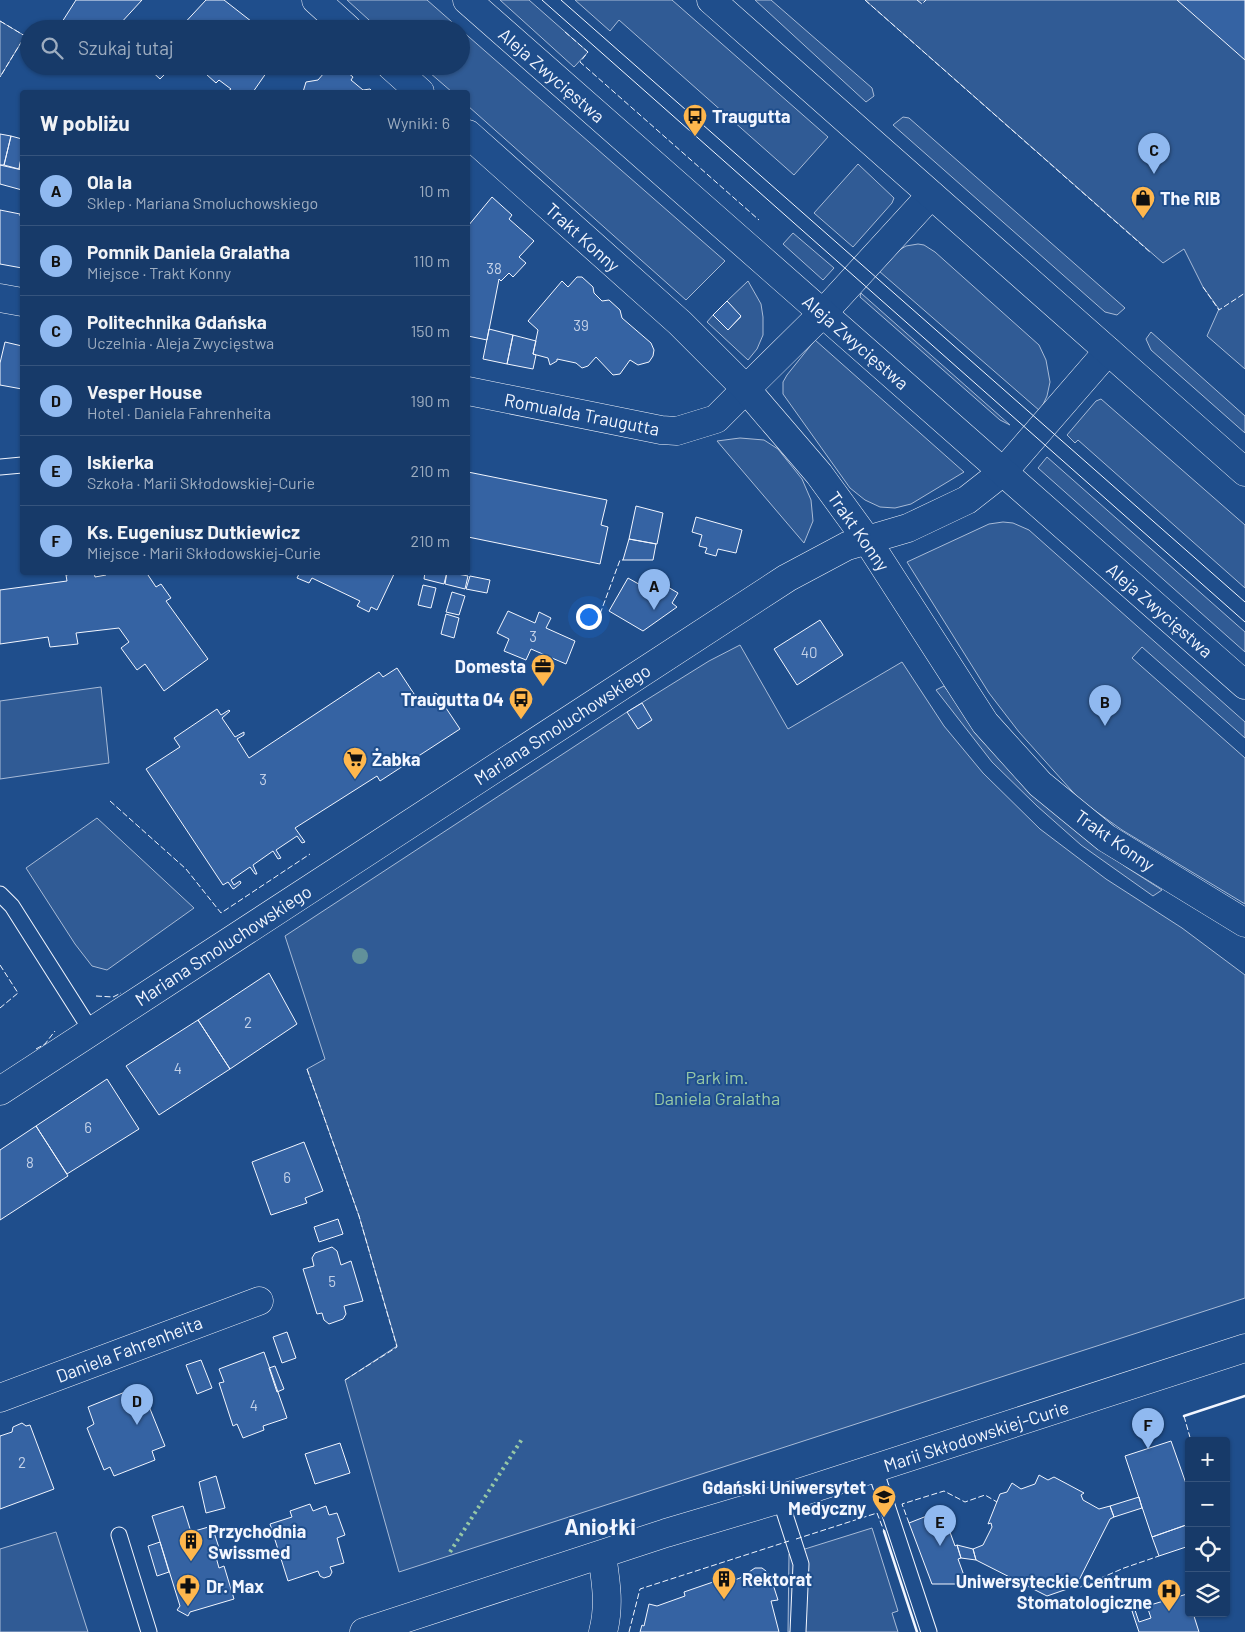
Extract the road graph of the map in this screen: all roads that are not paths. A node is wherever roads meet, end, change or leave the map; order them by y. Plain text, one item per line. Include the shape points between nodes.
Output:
1 (316, 0) edge
2 (468, 0) edge
3 (711, 0) edge
4 (338, 20) edge
5 (401, 75) edge
6 (418, 90) edge
7 (470, 136) edge
8 (931, 195) junction
9 (0, 298) edge
10 (20, 302) edge
11 (823, 313) junction
12 (1108, 351) junction
13 (746, 389) junction
14 (470, 392) edge
15 (20, 465) edge
16 (0, 467) edge
17 (1004, 472) junction
18 (1245, 472) edge
19 (867, 540) junction
20 (1245, 685) edge
21 (0, 894) edge
22 (1245, 923) edge
23 (92, 1032) junction
24 (0, 1091) edge
25 (259, 1301) dead end
26 (1245, 1348) edge
27 (0, 1398) edge
28 (875, 1469) junction
29 (780, 1499) junction
30 (120, 1535) dead end
31 (602, 1555) junction
32 (150, 1632) edge
33 (364, 1632) edge
34 (603, 1632) edge
35 (798, 1632) edge
36 (930, 1632) edge

1 - 4 street
2 - 11 street, Aleja Zwycięstwa
3 - 8 street
5 - 6 street
7 - 13 street, Trakt Konny via 680,323
8 - 11 street, Romualda Traugutta
8 - 12 street
9 - 10 street
11 - 13 street, Romualda Traugutta
11 - 17 street, Aleja Zwycięstwa
12 - 17 street, Mariana Smoluchowskiego
12 - 18 street
13 - 14 street, Romualda Traugutta via 716,419 677,431
13 - 19 street, Trakt Konny via 819,474
15 - 16 lane
17 - 19 street, Mariana Smoluchowskiego via 967,500 908,528
17 - 20 street, Aleja Zwycięstwa
19 - 22 street, Trakt Konny via 985,723 1040,784 1106,838
19 - 23 street, Mariana Smoluchowskiego via 847,546 788,578
21 - 23 lane via 12,906
23 - 24 street, Mariana Smoluchowskiego
25 - 27 street, Daniela Fahrenheita
26 - 28 street, Marii Skłodowskiej-Curie
28 - 29 street, Marii Skłodowskiej-Curie
28 - 36 lane
29 - 31 street, Marii Skłodowskiej-Curie
29 - 35 lane via 801,1564
30 - 32 lane
31 - 33 street, Marii Skłodowskiej-Curie
31 - 34 street via 607,1587 607,1616

